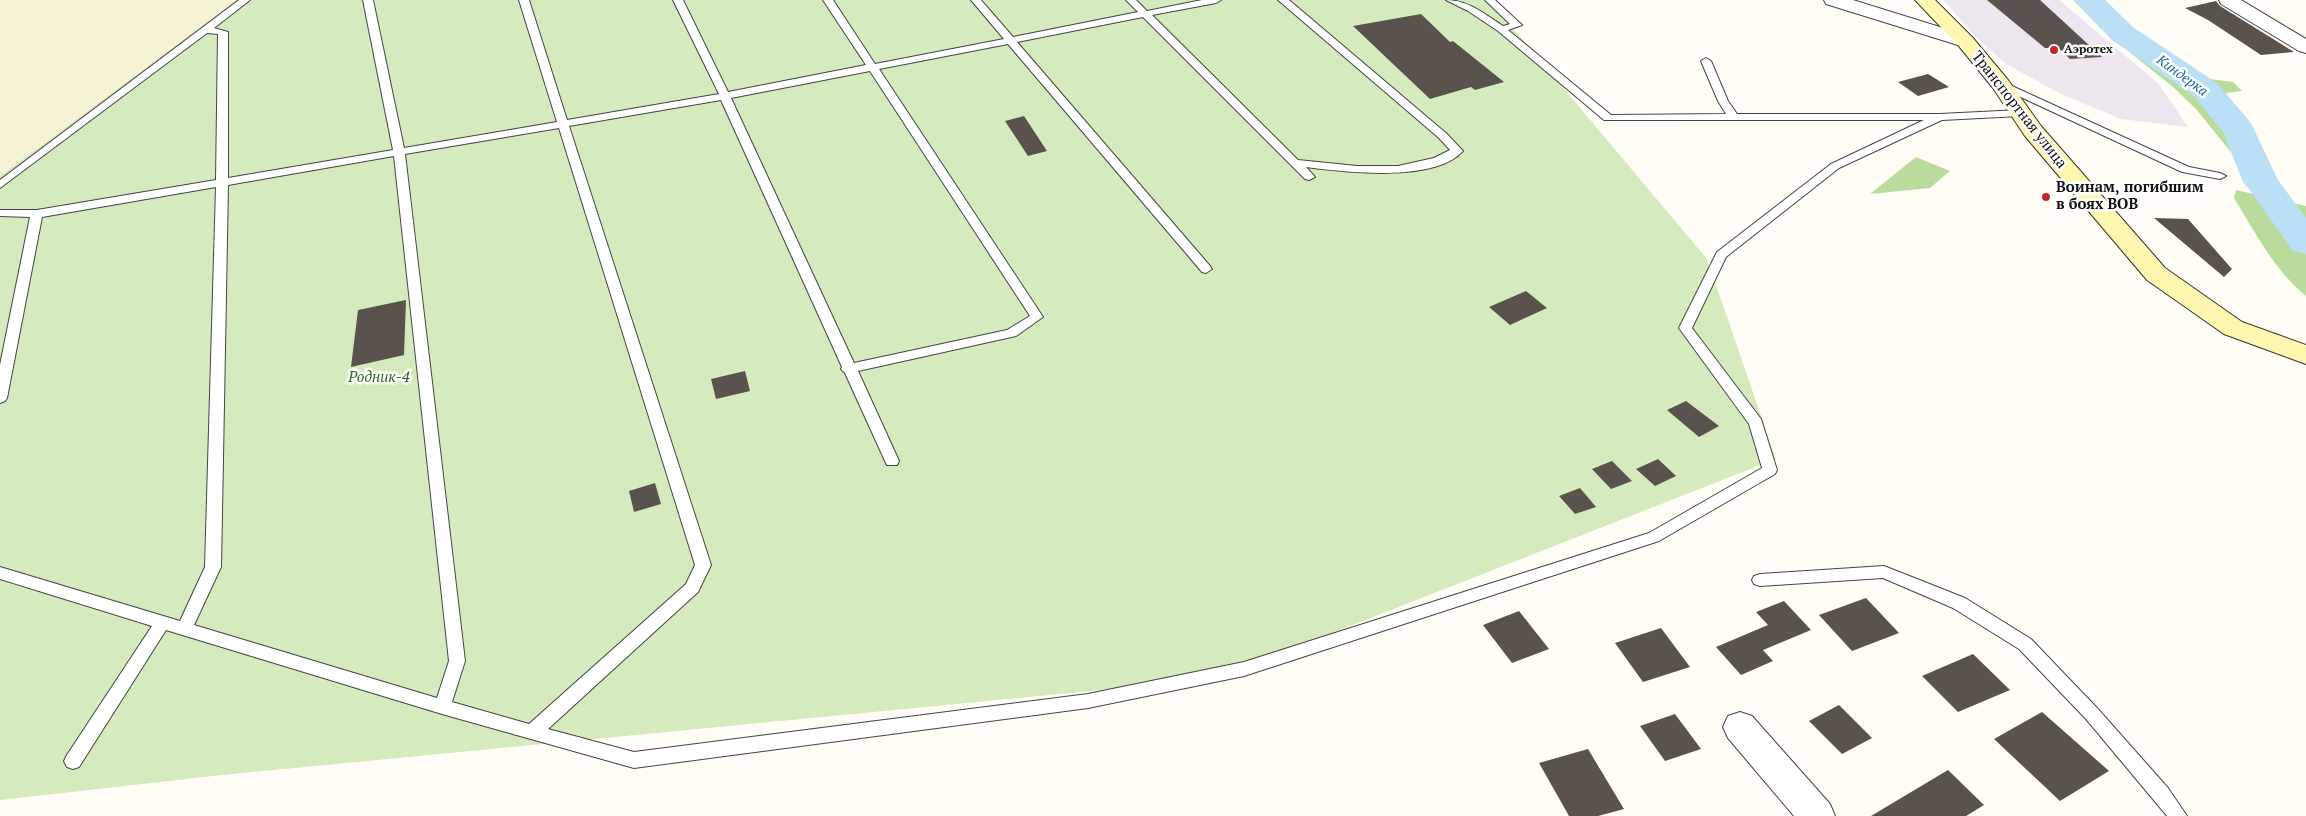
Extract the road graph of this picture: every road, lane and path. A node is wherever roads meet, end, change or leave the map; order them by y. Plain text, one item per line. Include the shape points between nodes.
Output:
1 (245, 0) edge
2 (368, 0) edge
3 (524, 0) edge
4 (678, 0) edge
5 (828, 0) edge
6 (976, 0) edge
7 (1131, 0) edge
8 (1216, 0) edge
9 (1283, 0) edge
10 (1451, 0) edge
11 (1490, 0) edge
12 (1833, 0) edge
13 (1924, 0) edge
14 (2228, 0) edge
15 (1861, 5) edge
16 (1144, 13) junction
17 (1501, 29) junction
18 (204, 30) junction
19 (1010, 40) junction
20 (1965, 41) junction
21 (2306, 47) edge
22 (1706, 61) dead end
23 (874, 68) junction
24 (2001, 84) junction
25 (725, 96) junction
26 (2020, 113) junction
27 (1940, 117) junction
28 (1734, 118) junction
29 (562, 123) junction
30 (400, 150) junction
31 (1295, 163) junction
32 (2220, 176) dead end
33 (1309, 177) dead end
34 (222, 181) junction
35 (0, 185) edge
36 (0, 213) edge
37 (37, 214) junction
38 (1206, 269) dead end
39 (2306, 355) edge
40 (848, 369) junction
41 (0, 398) edge
42 (892, 461) dead end
43 (0, 573) edge
44 (1760, 580) dead end
45 (163, 622) junction
46 (185, 628) junction
47 (442, 707) junction
48 (1740, 727) dead end
49 (532, 732) junction
50 (74, 761) dead end
51 (1816, 816) edge
52 (2178, 816) edge

1 - 18 lane
2 - 30 lane
3 - 29 lane
4 - 25 lane
5 - 23 lane
6 - 19 lane
7 - 16 lane
8 - 16 lane
9 - 31 lane via 1457,151 1442,160 1383,172
10 - 17 lane
11 - 17 lane via 1517,25
12 - 15 street
13 - 20 street, Транспортная улица
14 - 21 street
15 - 20 street
16 - 19 lane
16 - 31 lane
17 - 28 lane via 1608,118
18 - 34 lane via 223,32
18 - 35 lane
19 - 23 lane
19 - 38 lane
20 - 24 street, Транспортная улица
22 - 28 lane
23 - 25 lane
23 - 40 lane via 1037,317 1011,333
24 - 26 street, Транспортная улица
24 - 32 lane via 2186,170
25 - 29 lane
25 - 40 lane
26 - 27 lane
26 - 39 street, Транспортная улица via 2156,274 2233,328
27 - 28 lane
27 - 49 lane via 1835,166 1720,255 1685,328 1756,423 1770,470 1654,537 1244,669 1088,701 634,760
29 - 30 lane
29 - 49 lane via 702,565 692,588
30 - 34 lane
30 - 47 lane via 457,661
31 - 33 lane
34 - 37 lane
34 - 46 lane via 213,567
36 - 37 lane
37 - 41 lane
40 - 42 lane
43 - 45 lane
44 - 52 lane via 1884,572 1959,603 2025,644 2092,714
45 - 46 lane
45 - 50 lane
46 - 47 lane
47 - 49 lane
48 - 51 street

